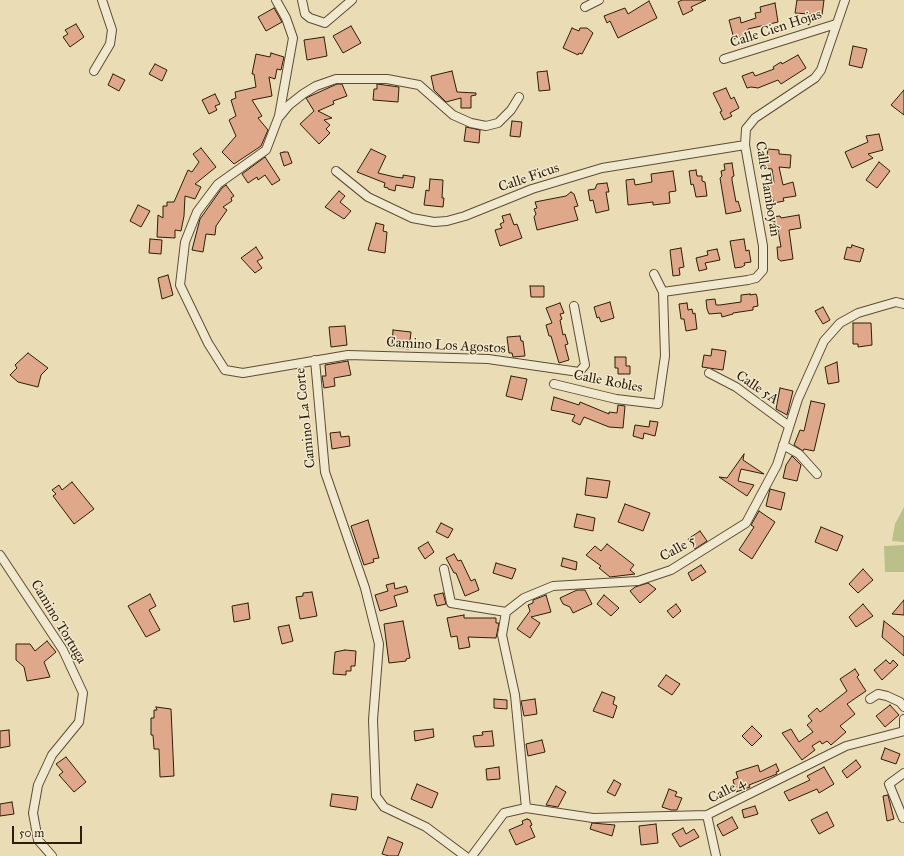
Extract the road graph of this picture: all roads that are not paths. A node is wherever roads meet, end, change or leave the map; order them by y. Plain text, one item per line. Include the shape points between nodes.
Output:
1 (102, 0) edge
2 (276, 0) edge
3 (302, 0) edge
4 (352, 0) edge
5 (599, 0) edge
6 (845, 0) edge
7 (585, 7) dead end
8 (836, 24) junction
9 (724, 59) dead end
10 (94, 71) dead end
11 (519, 98) dead end
12 (279, 116) junction
13 (745, 145) junction
14 (336, 171) dead end
15 (654, 274) dead end
16 (663, 292) junction
17 (904, 304) edge
18 (574, 306) dead end
19 (314, 360) junction
20 (709, 373) dead end
21 (554, 384) dead end
22 (789, 426) junction
23 (783, 445) junction
24 (818, 474) dead end
25 (0, 555) edge
26 (444, 569) dead end
27 (506, 612) junction
28 (870, 700) dead end
29 (904, 707) edge
30 (904, 719) edge
31 (904, 726) edge
32 (904, 731) edge
33 (904, 772) edge
34 (526, 808) junction
35 (708, 815) junction
36 (903, 818) dead end
37 (52, 856) edge
38 (465, 856) edge
39 (472, 856) edge
40 (716, 856) edge

1 - 10 street via 112,30 110,44
2 - 12 street, Camino La Corte via 293,38
3 - 4 street via 305,14 325,23
5 - 7 street
6 - 8 street, Calle Flamboyán
8 - 9 street, Calle Cien Hojas
8 - 13 street, Calle Flamboyán via 818,74 755,118 746,129
11 - 12 street via 498,123 486,126 453,115 419,85 387,79 336,79 303,94
12 - 19 street, Camino La Corte via 266,150 218,184 197,212 185,242 180,285 208,343 225,370 244,373
13 - 14 street, Calle Ficus via 602,168 532,189 465,216 434,222 412,218 368,197
13 - 16 street, Calle Flamboyán via 763,246 763,270 756,278 748,280
15 - 16 street
16 - 21 street, Calle Robles via 665,356 658,404 616,399
17 - 22 street, Calle 5 via 896,302 858,313 840,323 824,341
18 - 19 street, Camino Los Agostos via 585,365 579,372 488,358 348,355
19 - 38 street, Camino La Corte via 325,472 365,588 379,644 373,720 376,796 384,807 426,827
20 - 22 street, Calle 5A via 736,387
22 - 23 street, Calle 5
23 - 24 street via 799,454
23 - 27 street, Calle 5 via 776,465 746,523 671,570 638,581 553,586 524,598
25 - 37 street, Camino Tortuga via 63,650 83,693 79,722 52,755 38,785 34,806 38,840
26 - 27 street via 451,603
27 - 34 street via 502,634 515,695
28 - 29 street via 878,694 900,702
30 - 31 street
32 - 35 street, Calle 4 via 846,746
33 - 36 street via 889,784
34 - 35 street, Calle 4 via 593,818
34 - 39 street via 504,814
35 - 40 street

